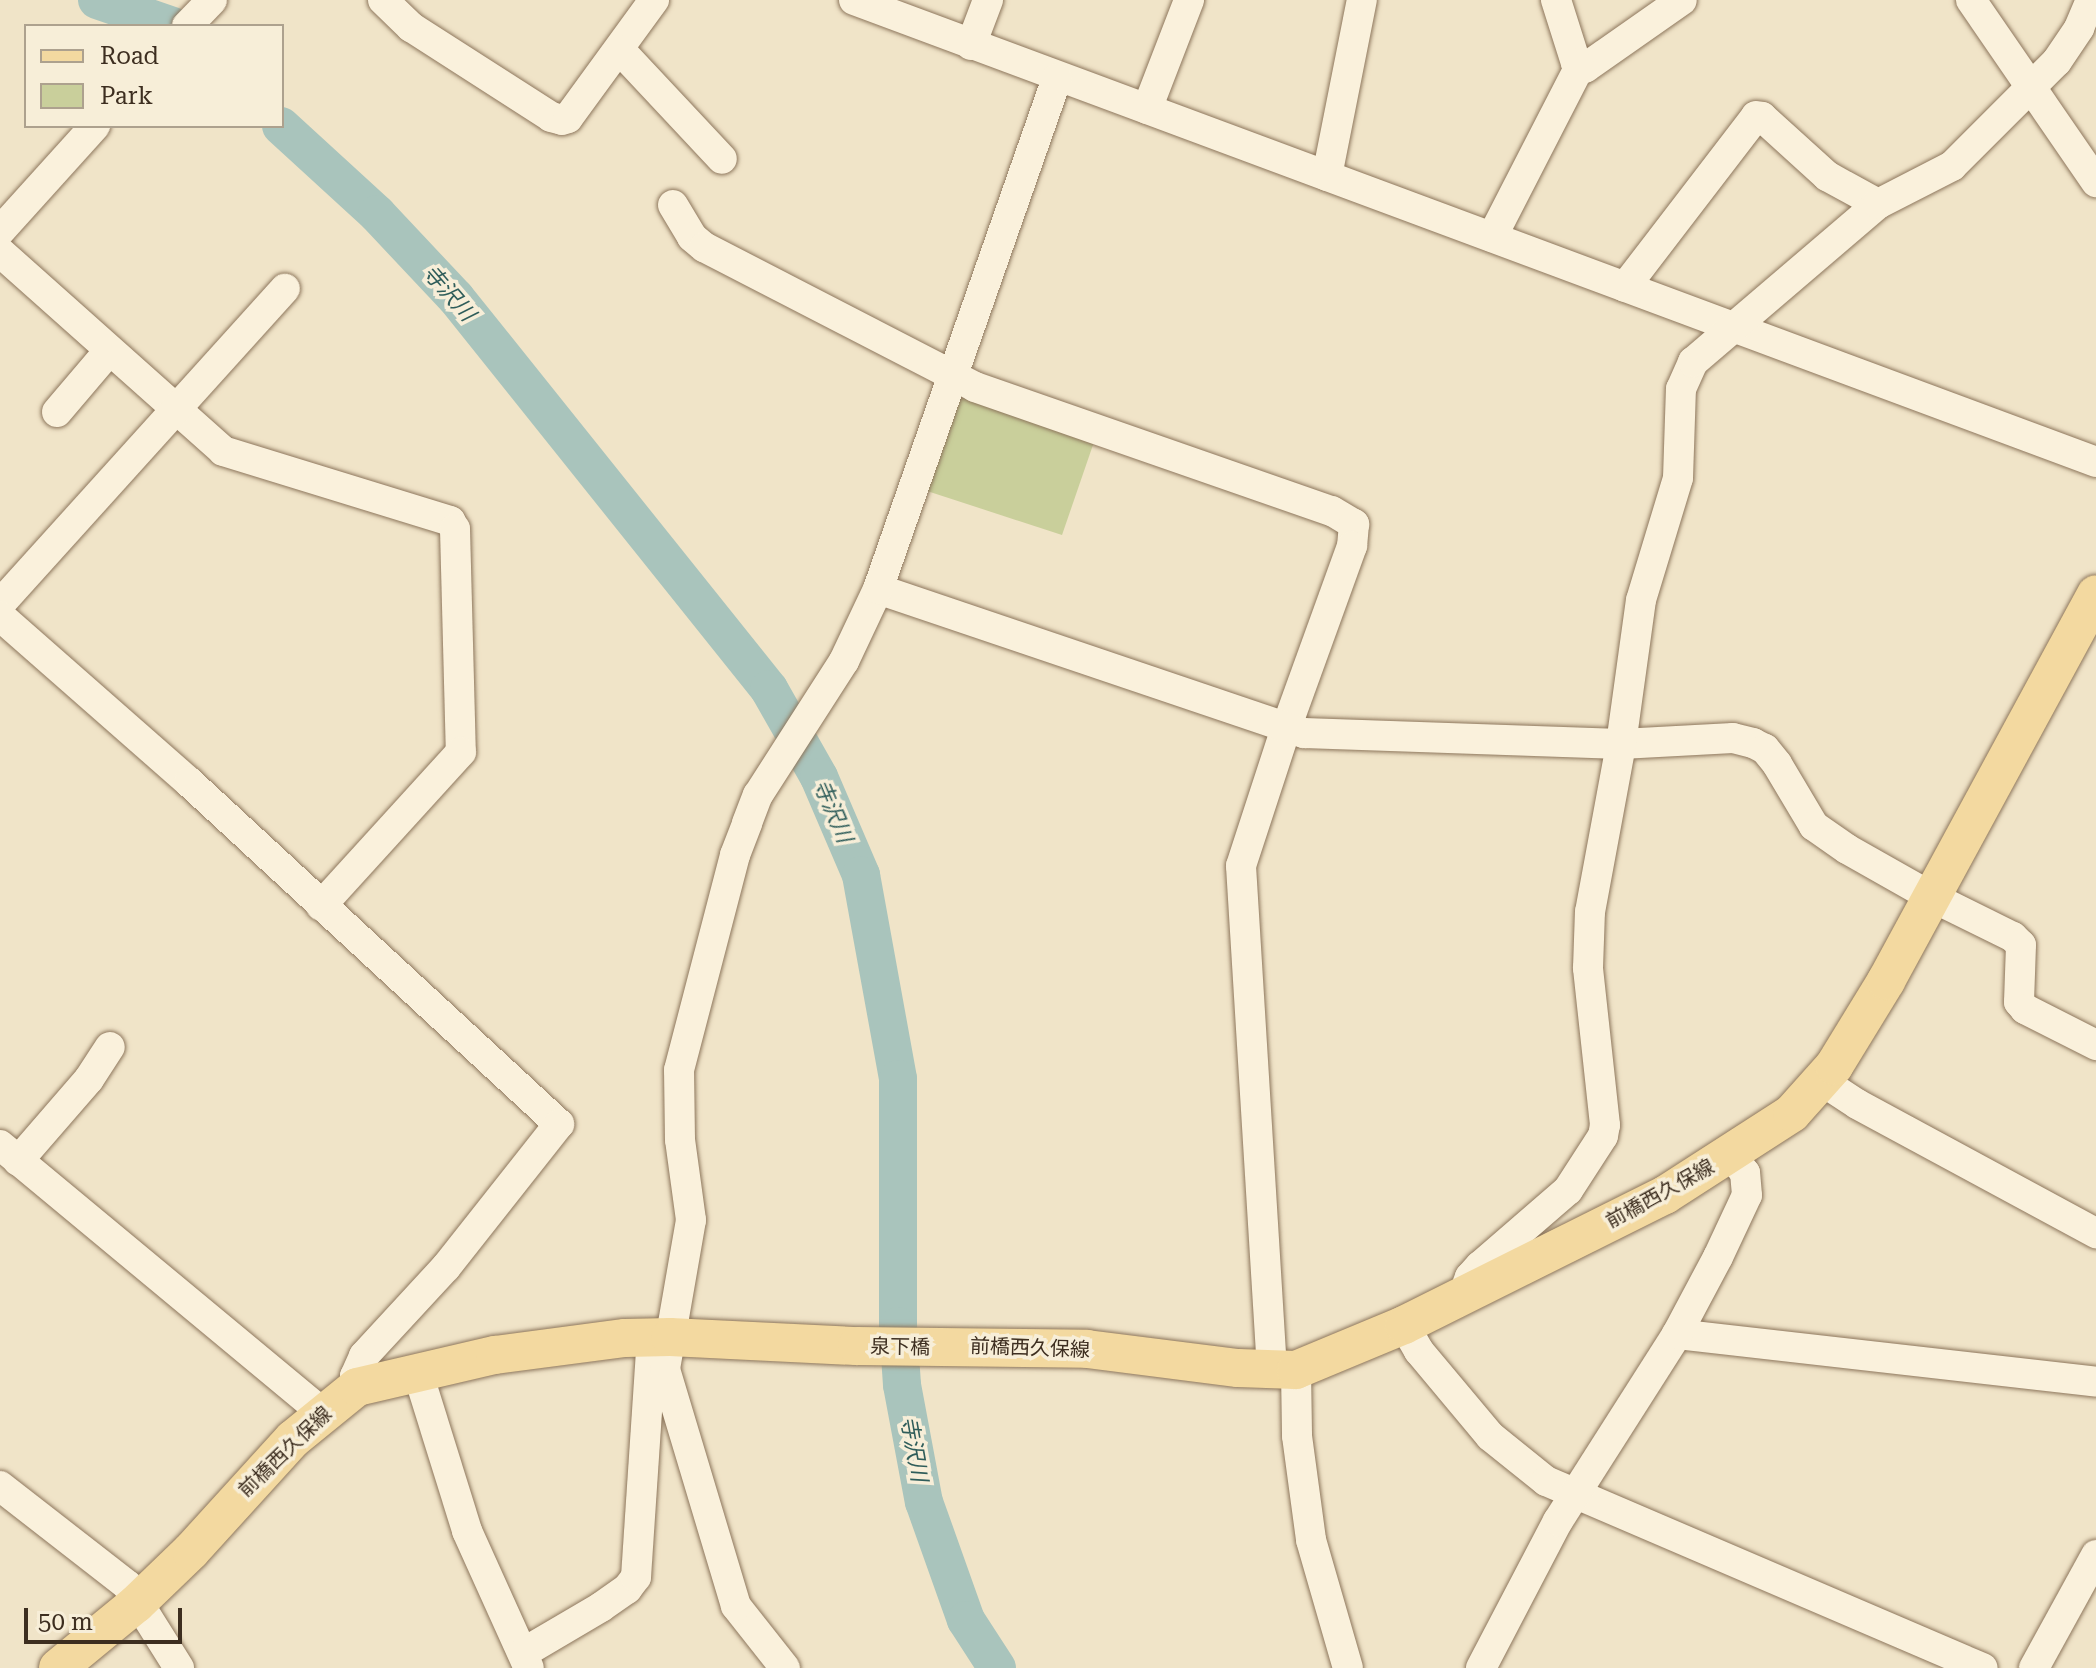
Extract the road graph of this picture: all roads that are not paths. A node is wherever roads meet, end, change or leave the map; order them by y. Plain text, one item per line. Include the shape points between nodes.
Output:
1 (383, 0) edge
2 (654, 0) edge
3 (854, 0) edge
4 (988, 0) edge
5 (1189, 0) edge
6 (1362, 0) edge
7 (1556, 0) edge
8 (1682, 0) edge
9 (1971, 0) edge
10 (2091, 0) edge
11 (211, 1) edge
12 (189, 24) edge
13 (971, 45) junction
14 (620, 50) junction
15 (1580, 66) junction
16 (1057, 78) junction
17 (2031, 89) junction
18 (1147, 109) junction
19 (93, 128) edge
20 (722, 159) dead end
21 (1327, 176) junction
22 (2096, 182) edge
23 (1878, 204) junction
24 (673, 205) dead end
25 (0, 231) edge
26 (1492, 237) junction
27 (0, 252) edge
28 (1625, 287) junction
29 (285, 289) dead end
30 (1735, 328) junction
31 (109, 351) junction
32 (953, 376) junction
33 (174, 410) junction
34 (57, 412) dead end
35 (2096, 462) edge
36 (878, 589) junction
37 (2096, 594) edge
38 (0, 604) edge
39 (0, 616) edge
40 (1286, 728) junction
41 (1621, 744) junction
42 (1932, 897) junction
43 (321, 906) junction
44 (2096, 1045) edge
45 (110, 1047) dead end
46 (1822, 1081) junction
47 (9, 1153) edge
48 (1730, 1154) junction
49 (2096, 1233) edge
50 (1463, 1296) junction
51 (1404, 1325) junction
52 (1677, 1334) junction
53 (661, 1337) junction
54 (857, 1346) joint
55 (943, 1347) joint
56 (417, 1370) junction
57 (1284, 1370) junction
58 (2096, 1382) edge
59 (357, 1387) junction
60 (322, 1412) junction
61 (0, 1486) edge
62 (1574, 1495) junction
63 (2096, 1555) edge
64 (136, 1604) junction
65 (526, 1661) edge
66 (58, 1668) edge
67 (179, 1668) edge
68 (785, 1668) edge
69 (1348, 1668) edge
70 (1481, 1668) edge
71 (1983, 1668) edge
72 (2034, 1668) edge

1 - 14 street via 411,27 562,120
2 - 14 street
3 - 13 street
4 - 13 street
5 - 18 street
6 - 21 street
7 - 15 street
8 - 15 street via 1585,68
9 - 17 street
10 - 17 street via 2057,61
11 - 12 street
13 - 16 street
14 - 20 street
15 - 26 street
16 - 18 street
16 - 32 street
17 - 22 street
17 - 23 street via 1952,166
18 - 21 street
19 - 25 street
21 - 26 street
23 - 28 street via 1827,176 1756,116
23 - 30 street
24 - 32 street via 704,247
26 - 28 street
27 - 31 street
28 - 30 street
29 - 33 street
30 - 35 street
30 - 41 street via 1693,362 1681,389 1678,478 1641,600
31 - 33 street
31 - 34 street
32 - 36 street
32 - 40 street via 1332,511 1354,524 1352,546
33 - 38 street
33 - 43 street via 223,451 450,521 455,529 461,752
36 - 40 street
36 - 53 street via 844,661 758,795 735,855 679,1070 680,1140 691,1220
37 - 42 main road, 前橋西久保線
39 - 43 street
40 - 41 street via 1304,733
40 - 57 street via 1241,866
41 - 42 street via 1733,738 1765,749 1814,826
41 - 50 street via 1588,928 1605,1125 1568,1190 1480,1266
42 - 44 street via 2021,945 2019,1002
42 - 46 main road, 前橋西久保線 via 1857,1033
43 - 59 street via 559,1124 446,1267 364,1356 355,1376
45 - 47 street via 89,1079
46 - 48 main road, 前橋西久保線 via 1792,1113
46 - 49 street
47 - 60 street
48 - 50 main road, 前橋西久保線 via 1665,1195
48 - 52 street via 1745,1173 1747,1195
50 - 51 main road, 前橋西久保線
51 - 57 main road, 前橋西久保線
51 - 62 street via 1419,1351 1490,1436 1525,1467
52 - 58 street
52 - 62 street
53 - 54 main road, 前橋西久保線
53 - 56 main road, 前橋西久保線 via 495,1355
53 - 65 street via 636,1577 627,1589
53 - 68 street via 665,1369 736,1606
54 - 55 main road, 泉下橋
55 - 57 main road, 前橋西久保線 via 1087,1349
56 - 59 main road, 前橋西久保線
56 - 65 street via 467,1531
57 - 69 street via 1311,1540
59 - 60 main road, 前橋西久保線
60 - 64 main road, 前橋西久保線
61 - 64 street via 93,1555 127,1585
62 - 70 street
62 - 71 street
63 - 72 street
64 - 66 main road, 前橋西久保線
64 - 67 street

